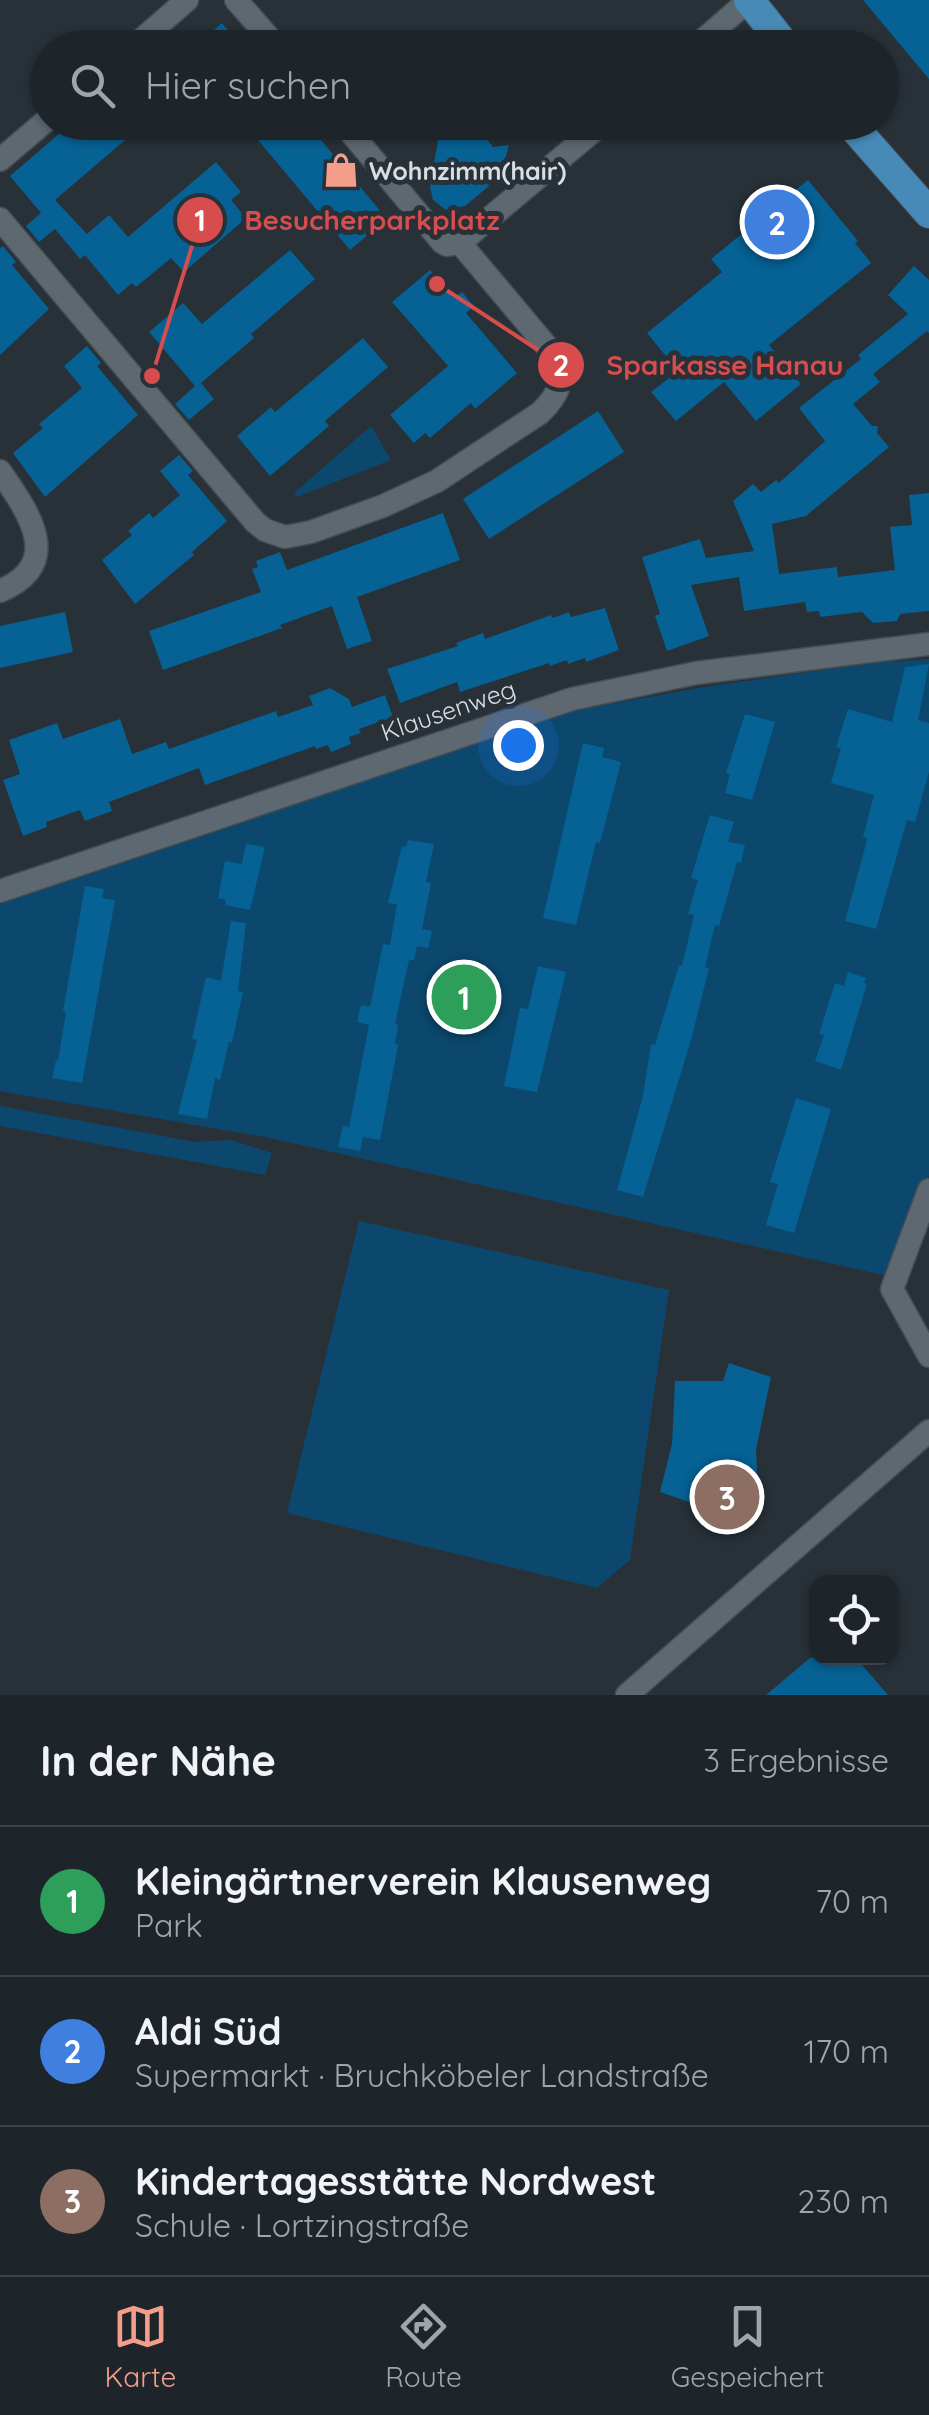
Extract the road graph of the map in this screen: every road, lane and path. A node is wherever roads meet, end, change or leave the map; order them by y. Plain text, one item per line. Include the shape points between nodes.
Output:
1 (187, 0) edge
2 (236, 0) edge
3 (749, 0) edge
4 (153, 30) edge
5 (262, 30) edge
6 (715, 30) edge
7 (773, 30) edge
8 (30, 134) edge
9 (357, 140) edge
10 (583, 140) edge
11 (865, 140) edge
12 (0, 160) edge
13 (929, 213) edge
14 (0, 220) edge
15 (460, 243) junction
16 (0, 471) edge
17 (0, 591) edge
18 (929, 644) edge
19 (0, 891) edge
20 (929, 1190) edge
21 (929, 1356) edge
22 (929, 1431) edge
23 (627, 1695) edge

1 - 4 street
2 - 5 street
3 - 6 street
3 - 7 main road
8 - 12 street
9 - 15 street via 442,242
10 - 15 street
11 - 13 main road
14 - 15 street via 255,522 284,537 416,492 540,413 558,390 561,367
16 - 17 street via 27,517 38,557
18 - 19 street, Klausenweg via 696,673 572,698
20 - 21 street via 892,1288
22 - 23 street

